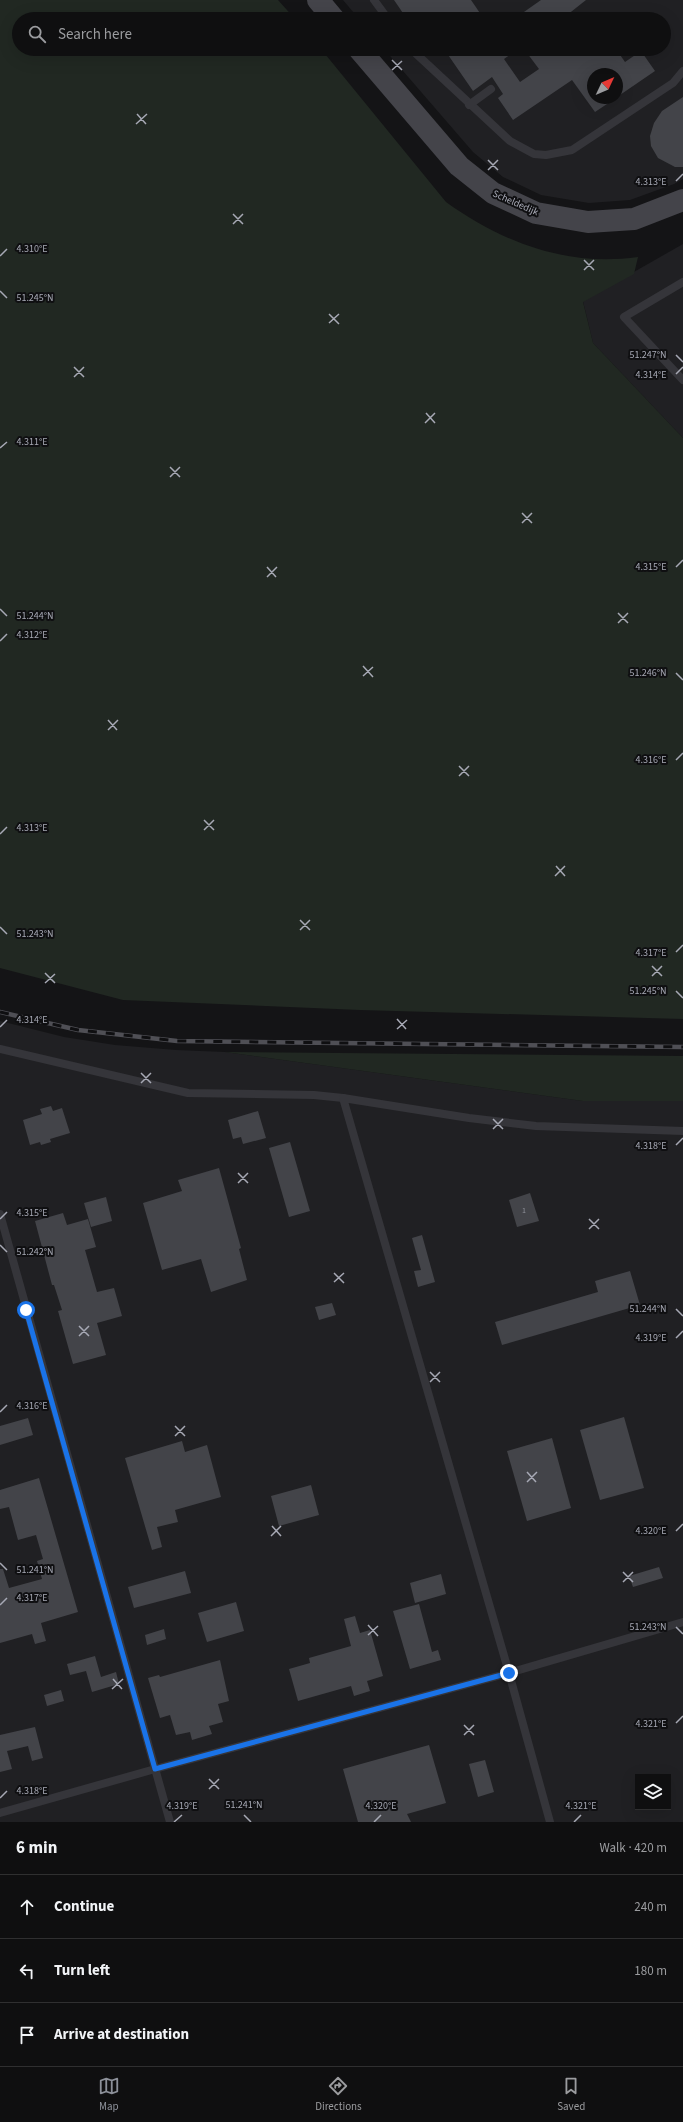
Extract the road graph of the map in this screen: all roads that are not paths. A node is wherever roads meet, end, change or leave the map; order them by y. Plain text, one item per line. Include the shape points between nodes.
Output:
1 (318, 0) edge
2 (374, 0) edge
3 (328, 12) edge
4 (383, 12) edge
5 (365, 56) edge
6 (418, 56) edge
7 (683, 71) edge
8 (491, 89) dead end
9 (469, 105) junction
10 (683, 200) edge
11 (683, 282) edge
12 (683, 380) edge
13 (0, 1049) edge
14 (342, 1098) junction
15 (683, 1131) edge
16 (0, 1214) edge
17 (683, 1622) edge
18 (509, 1673) junction
19 (155, 1769) junction
20 (0, 1813) edge
21 (170, 1822) edge
22 (550, 1822) edge

1 - 3 street
2 - 4 lane
5 - 10 street, Scheldedijk via 459,166 493,193 536,213 588,222 634,219
6 - 9 lane
7 - 9 lane via 674,83 572,150 560,154 534,154 521,148
8 - 9 lane
11 - 12 lane via 624,317
13 - 14 lane via 188,1093 314,1095
14 - 15 lane via 536,1126
14 - 18 lane
16 - 19 lane
17 - 18 lane
18 - 19 lane
18 - 22 lane
19 - 20 lane
19 - 21 lane

